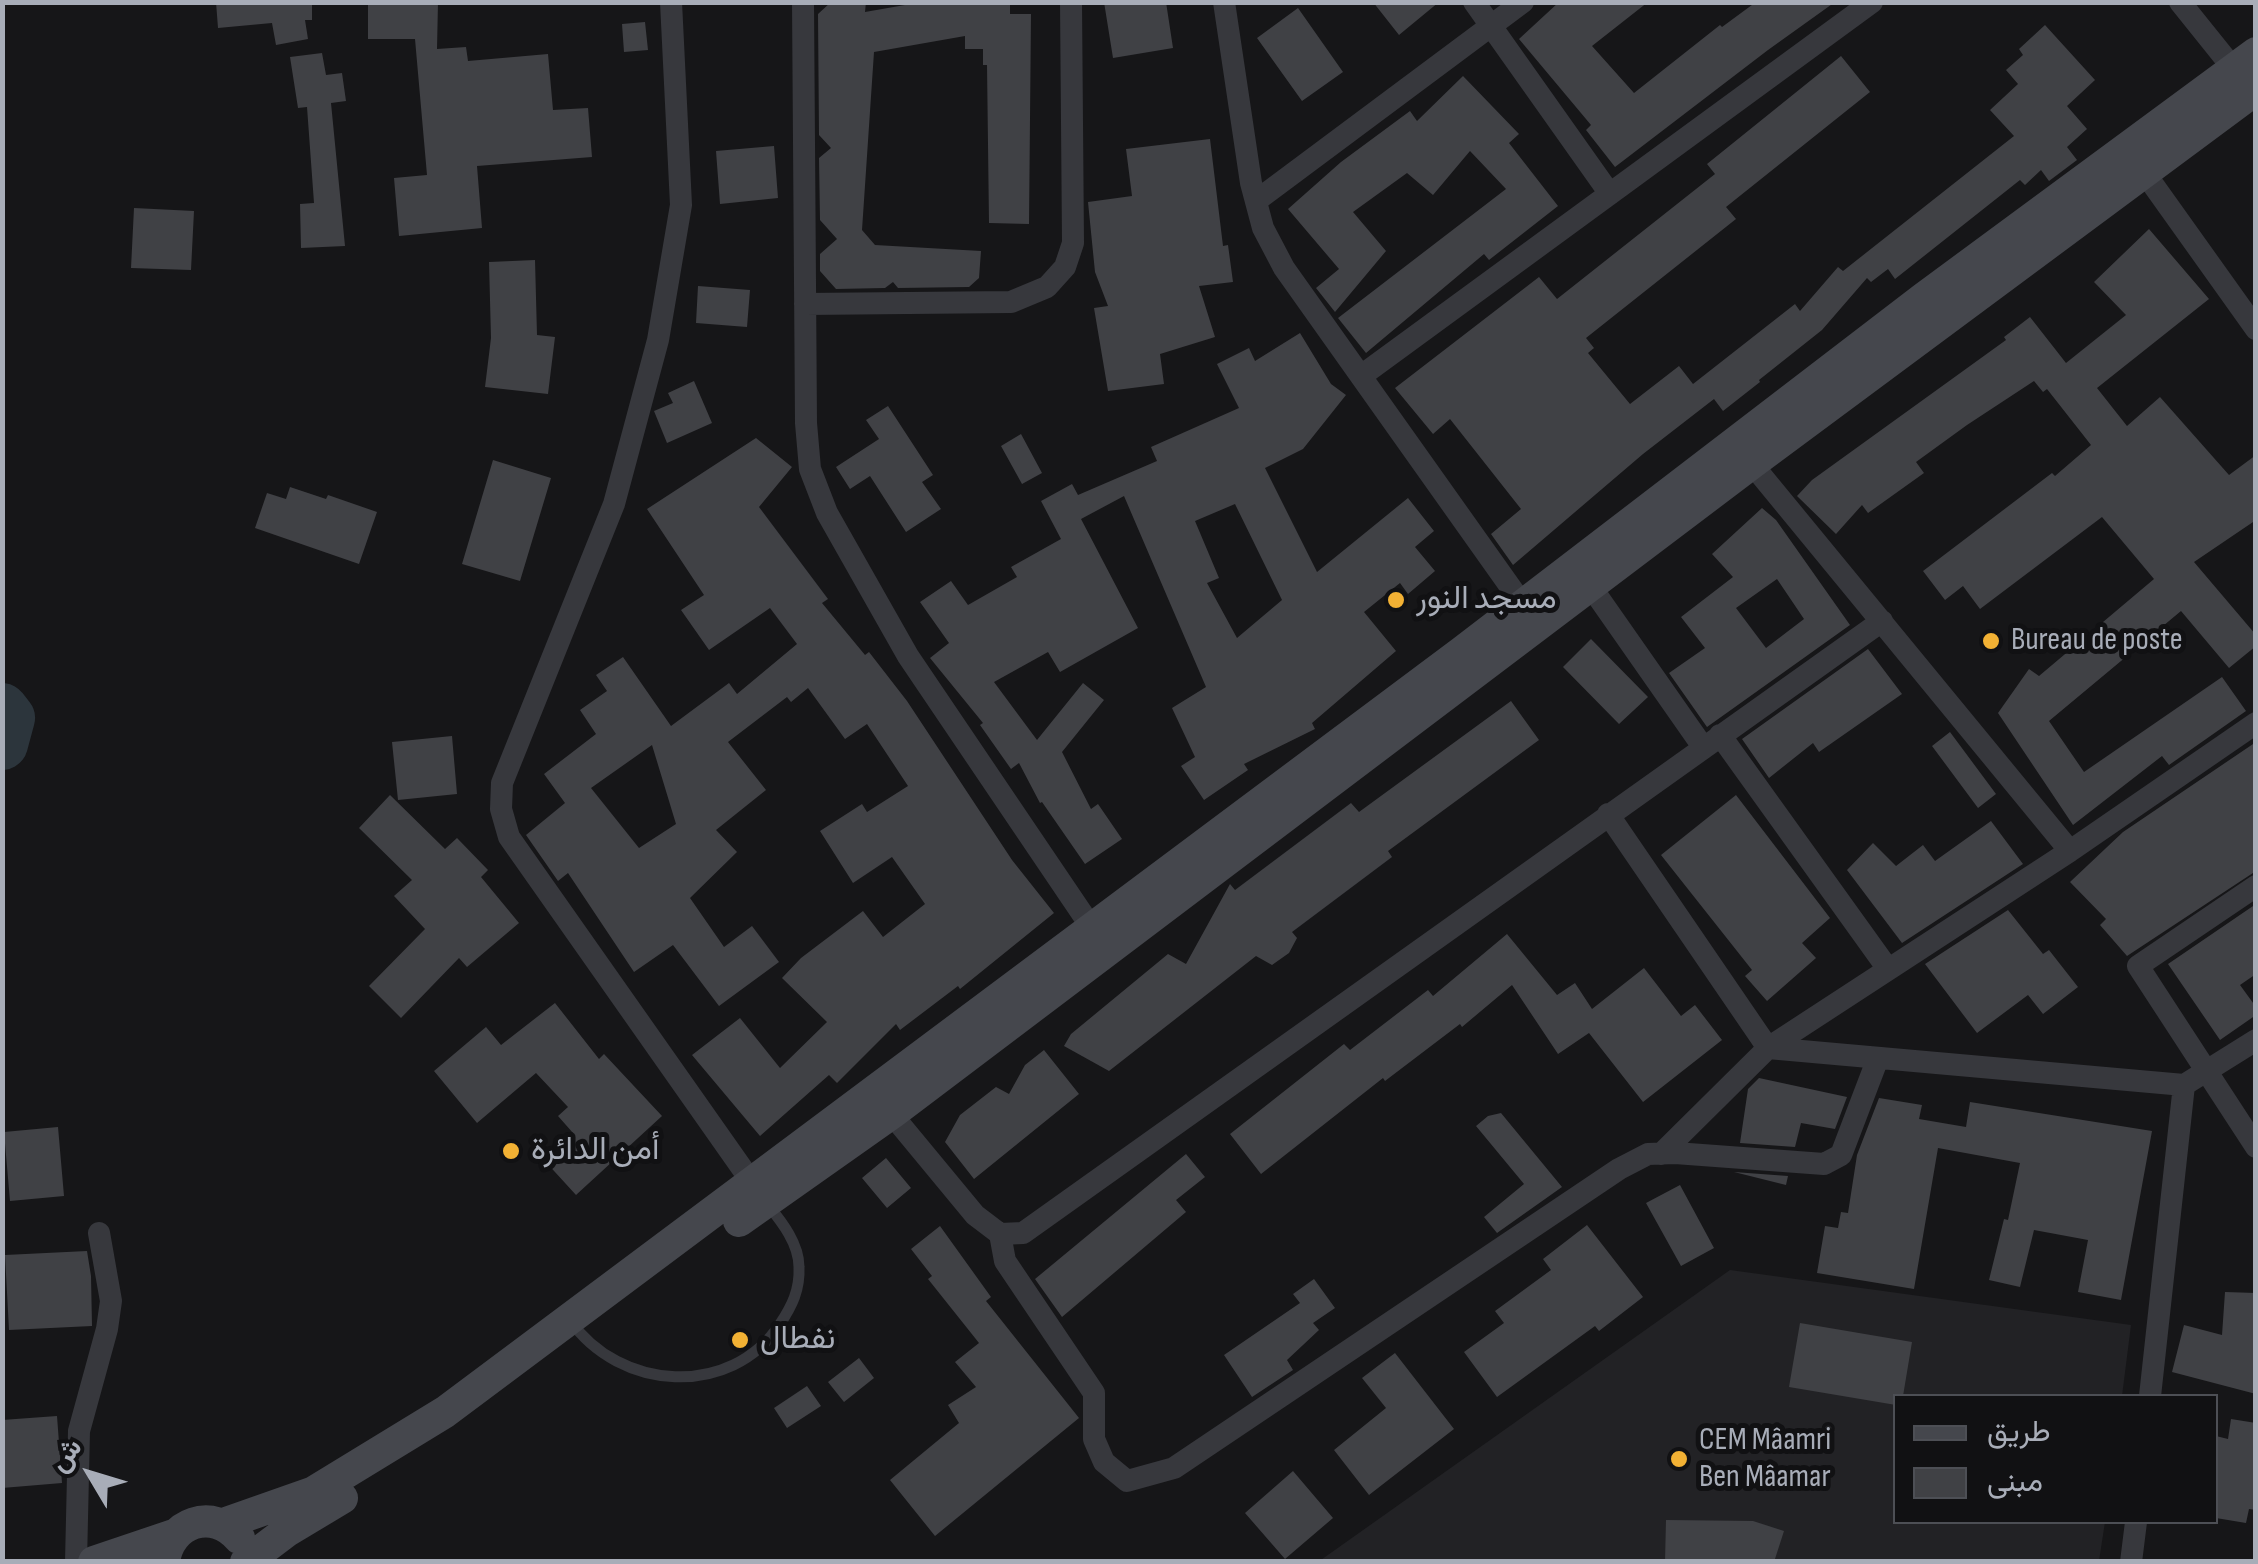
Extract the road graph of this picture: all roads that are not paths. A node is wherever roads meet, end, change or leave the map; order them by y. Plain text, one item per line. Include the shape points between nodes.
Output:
1 (671, 2) edge
2 (803, 2) edge
3 (1071, 2) edge
4 (1224, 2) edge
5 (1474, 2) edge
6 (1523, 2) edge
7 (1872, 2) edge
8 (2180, 2) edge
9 (1491, 27) junction
10 (2251, 78) edge
11 (2144, 172) junction
12 (1610, 194) junction
13 (1256, 201) junction
14 (805, 304) junction
15 (2256, 329) edge
16 (1360, 376) junction
17 (1743, 452) junction
18 (1583, 576) junction
19 (1530, 615) junction
20 (1882, 621) junction
21 (2256, 723) edge
22 (1712, 741) junction
23 (1608, 814) junction
24 (2070, 851) junction
25 (2256, 886) edge
26 (1099, 939) junction
27 (1888, 969) junction
28 (2256, 1040) edge
29 (1768, 1048) junction
30 (1878, 1058) junction
31 (2194, 1079) junction
32 (882, 1102) junction
33 (2256, 1147) edge
34 (1662, 1154) junction
35 (760, 1193) junction
36 (99, 1233) dead end
37 (1000, 1234) junction
38 (576, 1328) junction
39 (2150, 1394) edge
40 (386, 1460) junction
41 (223, 1524) junction
42 (2136, 1524) edge
43 (169, 1548) edge
44 (76, 1562) edge
45 (94, 1562) edge
46 (246, 1562) edge
47 (2131, 1562) edge

1 - 35 street via 681,206 658,340 614,504 502,783 501,808 510,837
2 - 14 street
3 - 14 street via 1073,243 1065,267 1047,287 1010,302
4 - 13 street
5 - 9 street
6 - 9 street
7 - 12 street
8 - 10 street
9 - 12 street
9 - 13 street
10 - 11 main road
10 - 17 main road
11 - 15 street
11 - 17 main road
12 - 16 street
13 - 16 street via 1284,268
14 - 26 street via 810,470 827,513 908,656
16 - 19 street
17 - 18 main road
17 - 20 street
18 - 19 main road
18 - 22 street
19 - 26 main road
20 - 22 street
20 - 24 street
21 - 24 street
22 - 23 street
22 - 27 street
23 - 29 street
23 - 37 street via 1023,1233
24 - 27 street
25 - 31 street via 2138,966
26 - 32 main road
27 - 29 street
28 - 31 street
29 - 30 street
29 - 34 street
30 - 31 street
30 - 34 street via 1841,1154 1824,1164
31 - 33 street
31 - 39 street
32 - 35 main road
32 - 37 street via 975,1216
34 - 37 street via 1619,1169 1174,1468 1128,1481 1104,1462 1094,1439 1094,1394 1004,1261
35 - 38 main road
35 - 38 lane via 784,1225 800,1264 795,1302 770,1339 739,1364 694,1378 655,1376 608,1358
36 - 44 street via 111,1301 78,1431
38 - 40 main road
40 - 41 main road
40 - 46 main road
41 - 43 main road via 184,1526
41 - 46 main road via 240,1540
42 - 47 street
43 - 45 main road

